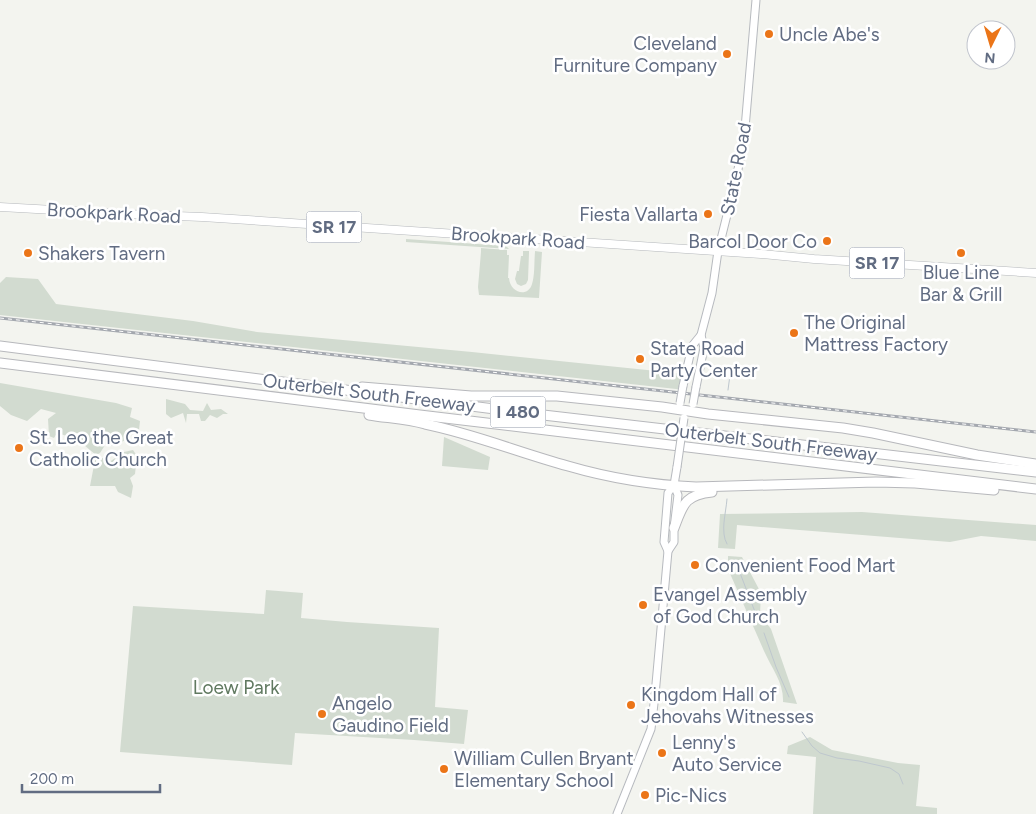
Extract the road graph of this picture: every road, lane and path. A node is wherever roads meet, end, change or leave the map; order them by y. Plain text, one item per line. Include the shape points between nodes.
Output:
1 (756, 0) edge
2 (0, 207) edge
3 (718, 251) junction
4 (1036, 273) edge
5 (701, 335) junction
6 (0, 346) edge
7 (0, 364) edge
8 (303, 385) junction
9 (298, 401) junction
10 (686, 415) junction
11 (1036, 464) edge
12 (1036, 472) edge
13 (674, 486) junction
14 (760, 486) junction
15 (1036, 490) edge
16 (674, 528) junction
17 (668, 551) junction
18 (616, 814) edge

1 - 3 main road, State Road via 744,140
2 - 3 main road, Brookpark Road / SR 17
3 - 4 main road, Brookpark Road / SR 17
3 - 5 main road, State Road
5 - 10 main road, State Road, bridge via 704,348 693,404
5 - 10 main road, State Road, bridge via 692,346 683,386 680,403
6 - 8 highway, Outerbelt South Freeway / I 480
7 - 9 highway, Outerbelt South Freeway / I 480
8 - 10 highway via 348,385 471,396 557,396 662,407
8 - 12 highway, Outerbelt South Freeway / I 480
9 - 13 highway via 334,411 424,423 604,476
9 - 15 highway, Outerbelt South Freeway / I 480
10 - 11 highway via 843,428
10 - 13 main road, bridge
13 - 14 highway
13 - 16 main road via 678,495
13 - 17 main road via 668,493 664,542
14 - 15 highway via 901,482 1004,491
14 - 16 highway via 696,495 683,506
16 - 17 main road via 674,542
17 - 18 main road via 651,729

